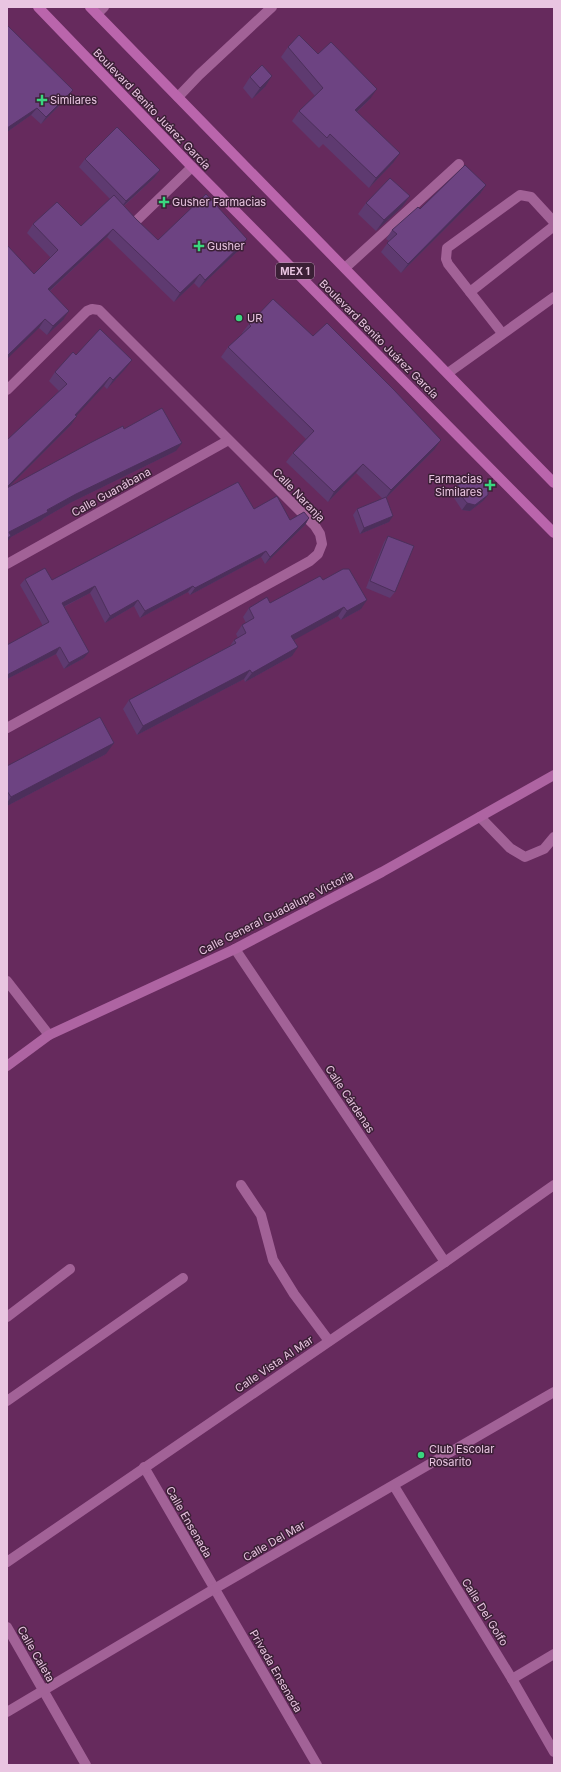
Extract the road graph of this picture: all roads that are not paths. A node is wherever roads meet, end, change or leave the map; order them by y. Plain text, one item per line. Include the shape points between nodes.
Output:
1 (38, 7) edge
2 (272, 7) edge
3 (97, 9) edge
4 (178, 97) junction
5 (459, 164) dead end
6 (192, 167) junction
7 (554, 222) edge
8 (134, 223) edge
9 (554, 226) edge
10 (345, 268) junction
11 (470, 292) junction
12 (554, 297) edge
13 (502, 333) junction
14 (448, 373) junction
15 (7, 390) edge
16 (227, 440) junction
17 (554, 483) edge
18 (554, 533) edge
19 (7, 564) edge
20 (7, 728) edge
21 (554, 775) edge
22 (480, 817) junction
23 (554, 837) edge
24 (235, 949) junction
25 (7, 981) edge
26 (49, 1035) junction
27 (7, 1066) edge
28 (241, 1185) dead end
29 (554, 1185) edge
30 (445, 1262) junction
31 (70, 1269) dead end
32 (184, 1278) dead end
33 (7, 1317) edge
34 (329, 1341) junction
35 (554, 1392) edge
36 (7, 1401) edge
37 (144, 1467) junction
38 (394, 1486) junction
39 (7, 1562) edge
40 (214, 1589) junction
41 (7, 1627) edge
42 (554, 1654) edge
43 (512, 1679) junction
44 (44, 1692) junction
45 (7, 1712) edge
46 (554, 1752) edge
47 (86, 1765) edge
48 (317, 1765) edge

1 - 6 main road, Boulevard Benito Juárez García / MEX 1
2 - 4 street
3 - 4 main road
4 - 10 main road
5 - 10 street
6 - 8 street
6 - 18 main road, Boulevard Benito Juárez García / MEX 1
7 - 11 street via 531,197 520,195 451,244 447,248 446,259
9 - 11 street
10 - 14 main road
11 - 13 street
12 - 13 street
13 - 14 street
14 - 17 main road
15 - 16 street, Calle Naranja via 87,311 99,310
16 - 19 street, Calle Guanábana
16 - 20 street, Calle Naranja via 315,526 322,544 318,554 310,561
21 - 22 street, Calle General Guadalupe Victoria
22 - 23 street via 510,848 525,857 544,849
22 - 24 street, Calle General Guadalupe Victoria
24 - 26 street, Calle General Guadalupe Victoria
24 - 30 street, Calle Cárdenas
25 - 26 street
26 - 27 street, Calle General Guadalupe Victoria
28 - 34 street via 261,1214 273,1260 294,1294
29 - 30 street, Calle Vista Al Mar
30 - 34 street, Calle Vista Al Mar
31 - 33 street
32 - 36 street
34 - 37 street, Calle Vista Al Mar
35 - 38 street, Calle Del Mar
37 - 39 street, Calle Vista Al Mar
37 - 40 street, Calle Ensenada
38 - 40 street, Calle Del Mar
38 - 43 street, Calle Del Golfo
40 - 44 street, Calle Del Mar
40 - 48 street, Privada Ensenada
41 - 44 street, Calle Caleta
42 - 43 street
43 - 46 street, Calle Del Golfo
44 - 45 street, Calle Del Mar
44 - 47 street, Calle Caleta

